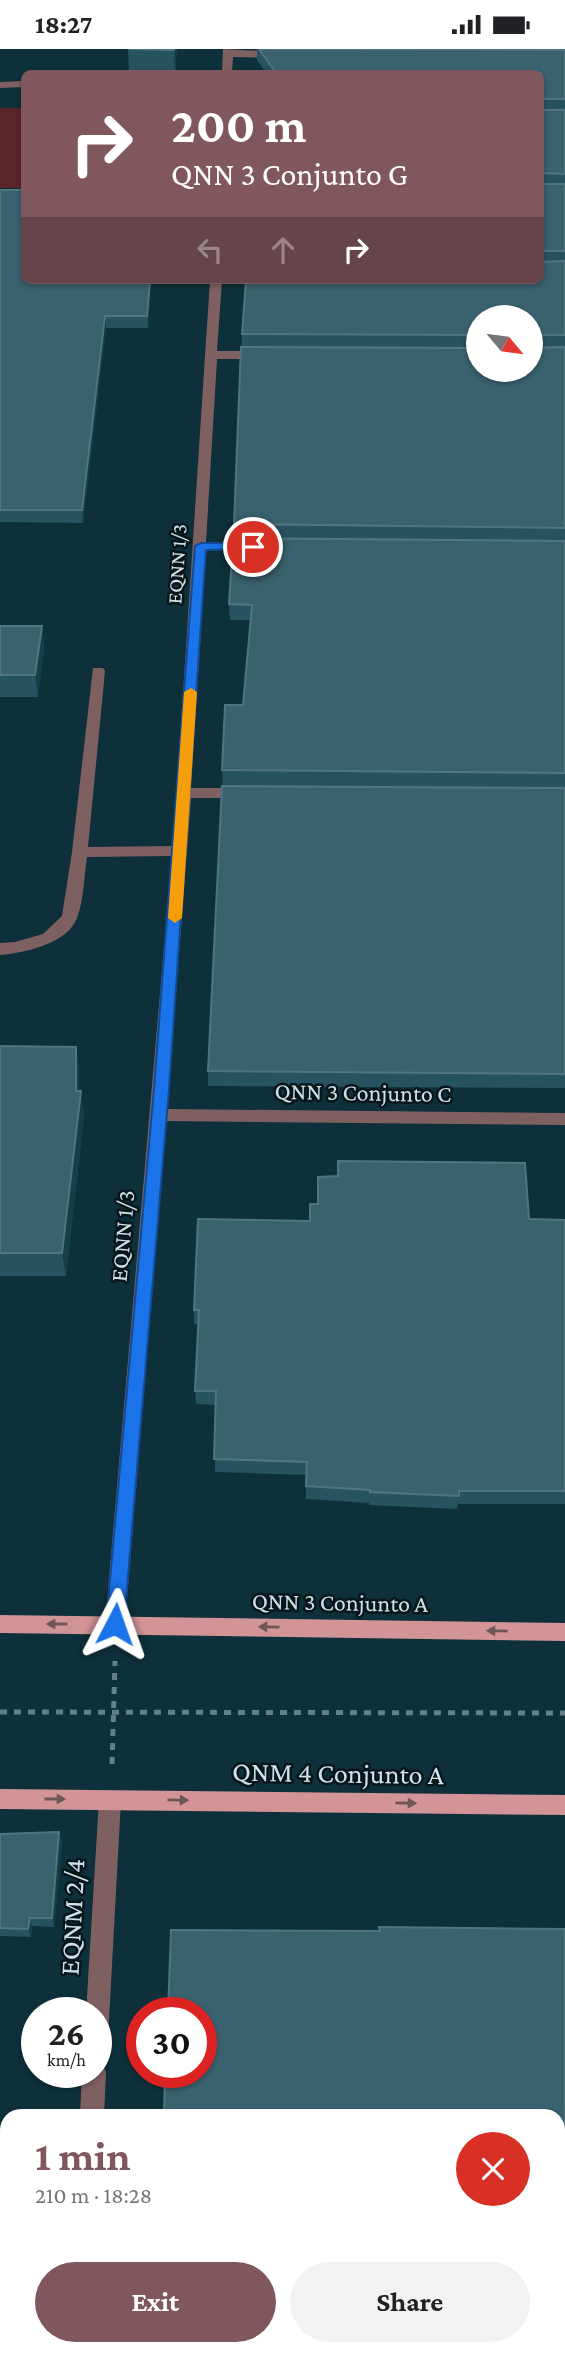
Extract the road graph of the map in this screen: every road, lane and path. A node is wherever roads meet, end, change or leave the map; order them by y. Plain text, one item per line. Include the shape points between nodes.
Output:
1 (228, 52) edge
2 (295, 55) edge
3 (227, 70) edge
4 (21, 84) edge
5 (0, 85) edge
6 (216, 284) edge
7 (212, 355) junction
8 (282, 355) edge
9 (201, 546) junction
10 (268, 547) edge
11 (98, 671) dead end
12 (184, 793) junction
13 (252, 793) edge
14 (180, 851) junction
15 (80, 852) junction
16 (0, 949) edge
17 (160, 1115) junction
18 (565, 1119) edge
19 (0, 1624) edge
20 (115, 1624) junction
21 (565, 1632) edge
22 (0, 1712) edge
23 (565, 1713) edge
24 (115, 1714) junction
25 (0, 1799) edge
26 (110, 1800) junction
27 (565, 1800) edge
28 (539, 1805) junction
29 (565, 1805) edge
30 (98, 1997) edge
31 (93, 2088) edge
32 (92, 2109) edge

1 - 2 street
1 - 3 street
4 - 5 street
6 - 7 street, EQNN 1/3
7 - 8 street
7 - 9 street, EQNN 1/3
9 - 10 street
9 - 12 street, EQNN 1/3
11 - 15 street
12 - 13 street
12 - 14 street, EQNN 1/3
14 - 15 street
14 - 17 street, EQNN 1/3
15 - 16 street via 69,918 49,938
17 - 18 street, QNN 3 Conjunto C
17 - 20 street, EQNN 1/3
20 -> 19 main road, QNN 3 Conjunto A
21 -> 20 main road, QNN 3 Conjunto A
20 - 24 path
22 - 24 path
23 - 24 path
24 - 26 path
25 -> 26 main road, QNM 4 Conjunto A
26 -> 28 main road, QNM 4 Conjunto A
26 - 30 street, EQNM 2/4
27 - 28 main road
28 - 29 main road, QNM 4 Conjunto A
31 - 32 street

